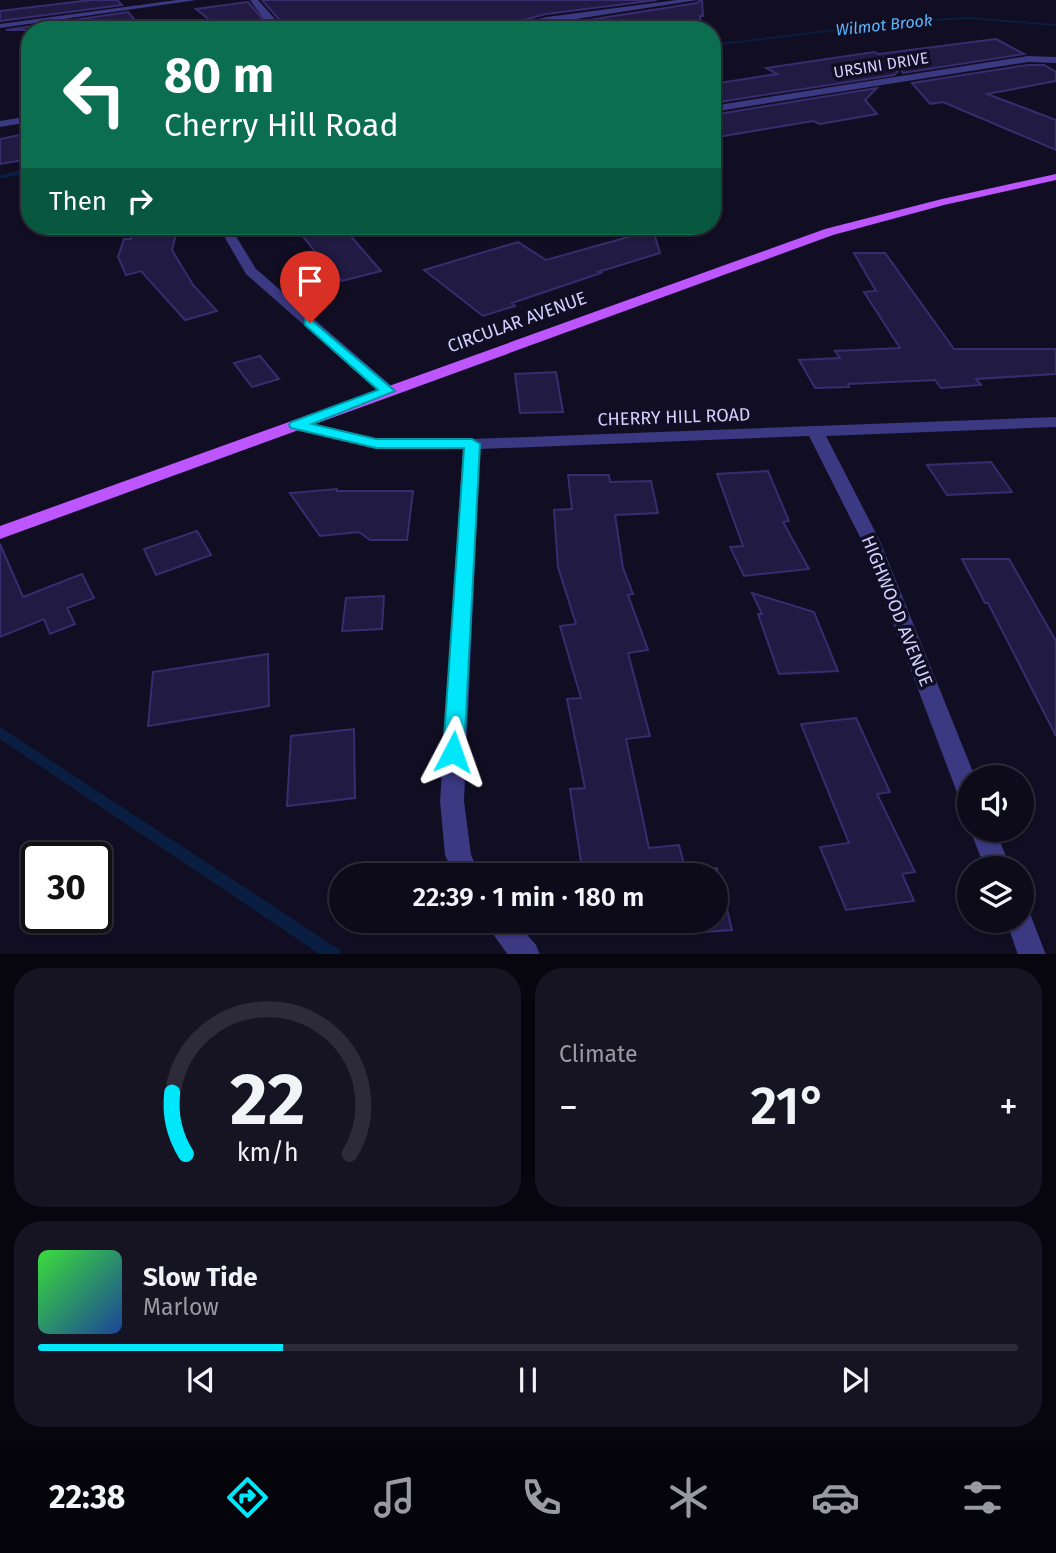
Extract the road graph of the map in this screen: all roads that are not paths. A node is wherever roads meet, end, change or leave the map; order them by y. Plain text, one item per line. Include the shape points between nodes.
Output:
1 (193, 0) edge
2 (254, 0) edge
3 (693, 0) edge
4 (37, 21) edge
5 (270, 21) edge
6 (537, 21) edge
7 (21, 23) edge
8 (0, 26) edge
9 (1056, 60) edge
10 (721, 108) edge
11 (21, 120) edge
12 (0, 124) edge
13 (1056, 177) edge
14 (232, 235) edge
15 (388, 391) junction
16 (1056, 422) edge
17 (296, 425) junction
18 (814, 431) junction
19 (472, 444) junction
20 (0, 533) edge
21 (958, 765) edge
22 (463, 863) edge
23 (507, 933) edge
24 (1023, 933) edge
25 (526, 954) edge
26 (1032, 954) edge

1 - 4 street
2 - 5 street
3 - 6 street
7 - 8 street
9 - 10 street, URSINI DRIVE via 1028,59
11 - 12 street
13 - 15 main road, CIRCULAR AVENUE via 829,232
14 - 15 street via 251,271
15 - 17 main road, CIRCULAR AVENUE
16 - 18 street, CHERRY HILL ROAD
17 - 19 street, CHERRY HILL ROAD via 376,443
17 - 20 main road, CIRCULAR AVENUE
18 - 19 street, CHERRY HILL ROAD
18 - 21 street, HIGHWOOD AVENUE via 870,541
19 - 22 street via 453,752 452,801
23 - 25 street
24 - 26 street

